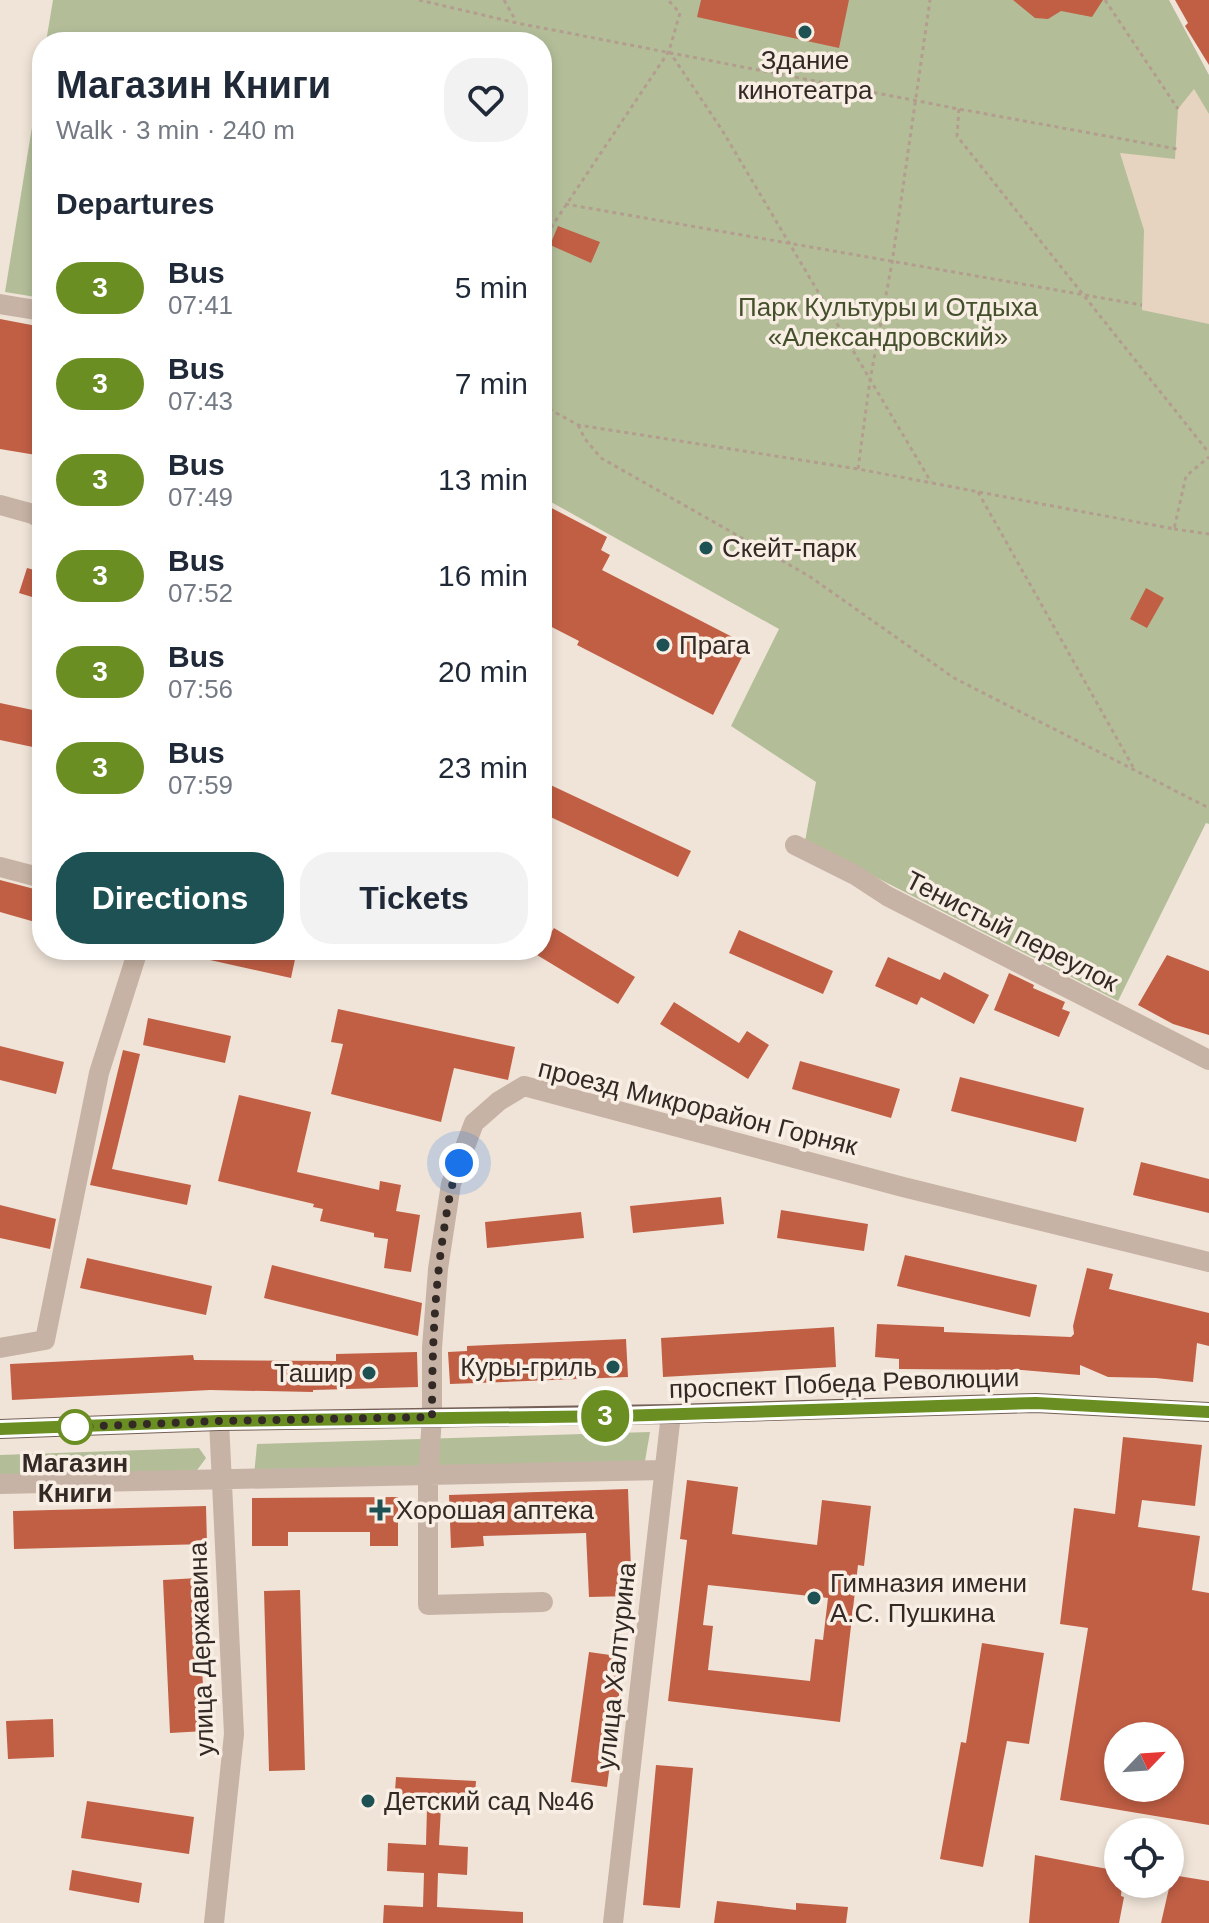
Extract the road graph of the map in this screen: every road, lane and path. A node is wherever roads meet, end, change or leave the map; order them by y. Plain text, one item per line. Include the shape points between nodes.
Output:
1 (419, 0) edge
2 (504, 0) edge
3 (668, 0) edge
4 (930, 0) edge
5 (1105, 0) edge
6 (517, 23) junction
7 (669, 51) junction
8 (916, 100) junction
9 (959, 109) junction
10 (1178, 109) dead end
11 (1177, 149) dead end
12 (565, 204) junction
13 (552, 225) edge
14 (789, 242) junction
15 (892, 263) junction
16 (1084, 295) junction
17 (0, 304) edge
18 (1142, 305) dead end
19 (32, 309) edge
20 (870, 380) junction
21 (552, 411) edge
22 (578, 425) junction
23 (1209, 455) edge
24 (858, 469) junction
25 (932, 483) junction
26 (978, 492) junction
27 (0, 505) edge
28 (32, 514) edge
29 (1174, 529) junction
30 (1209, 534) edge
31 (1134, 769) junction
32 (1209, 808) edge
33 (795, 845) dead end
34 (0, 867) edge
35 (32, 875) edge
36 (135, 960) edge
37 (1209, 1060) edge
38 (1209, 1262) edge
39 (0, 1348) edge
40 (1209, 1412) edge
41 (671, 1414) junction
42 (432, 1417) junction
43 (219, 1421) junction
44 (0, 1429) edge
45 (664, 1470) junction
46 (428, 1476) junction
47 (222, 1481) junction
48 (0, 1484) edge
49 (543, 1602) dead end
50 (214, 1923) edge
51 (613, 1923) edge

1 - 6 path
2 - 6 path
3 - 7 path via 680,13
4 - 8 path
5 - 10 path
6 - 7 path
7 - 8 path
7 - 12 path
7 - 14 path
8 - 9 path
8 - 15 path
9 - 11 path
9 - 16 path via 957,136
12 - 13 path
12 - 14 path
14 - 15 path
14 - 20 path
15 - 16 path
15 - 20 path
16 - 18 path
16 - 23 path
17 - 19 street
20 - 24 path
20 - 25 path
21 - 22 path
22 - 24 path
22 - 31 path via 601,458 809,576 954,678
23 - 29 path via 1186,476
24 - 25 path
25 - 26 path
26 - 29 path
26 - 31 path
27 - 28 street
29 - 30 path
31 - 32 path
33 - 37 street, Тенистый переулок
34 - 35 street
36 - 39 street via 99,1073 45,1340
38 - 42 street, проезд Микрорайон Горняк via 524,1086 474,1123 451,1184 438,1269
40 - 41 main road, проспект Победа Революции via 1036,1403
41 - 42 main road, проспект Победа Революции
41 - 45 street, улица Халтурина
42 - 43 main road, проспект Победа Революции
42 - 46 street
43 - 44 main road, проспект Победа Революции
43 - 47 street, улица Державина
45 - 46 street
45 - 51 street, улица Халтурина
46 - 47 street
46 - 49 street via 428,1605
47 - 48 street
47 - 50 street, улица Державина via 234,1734

